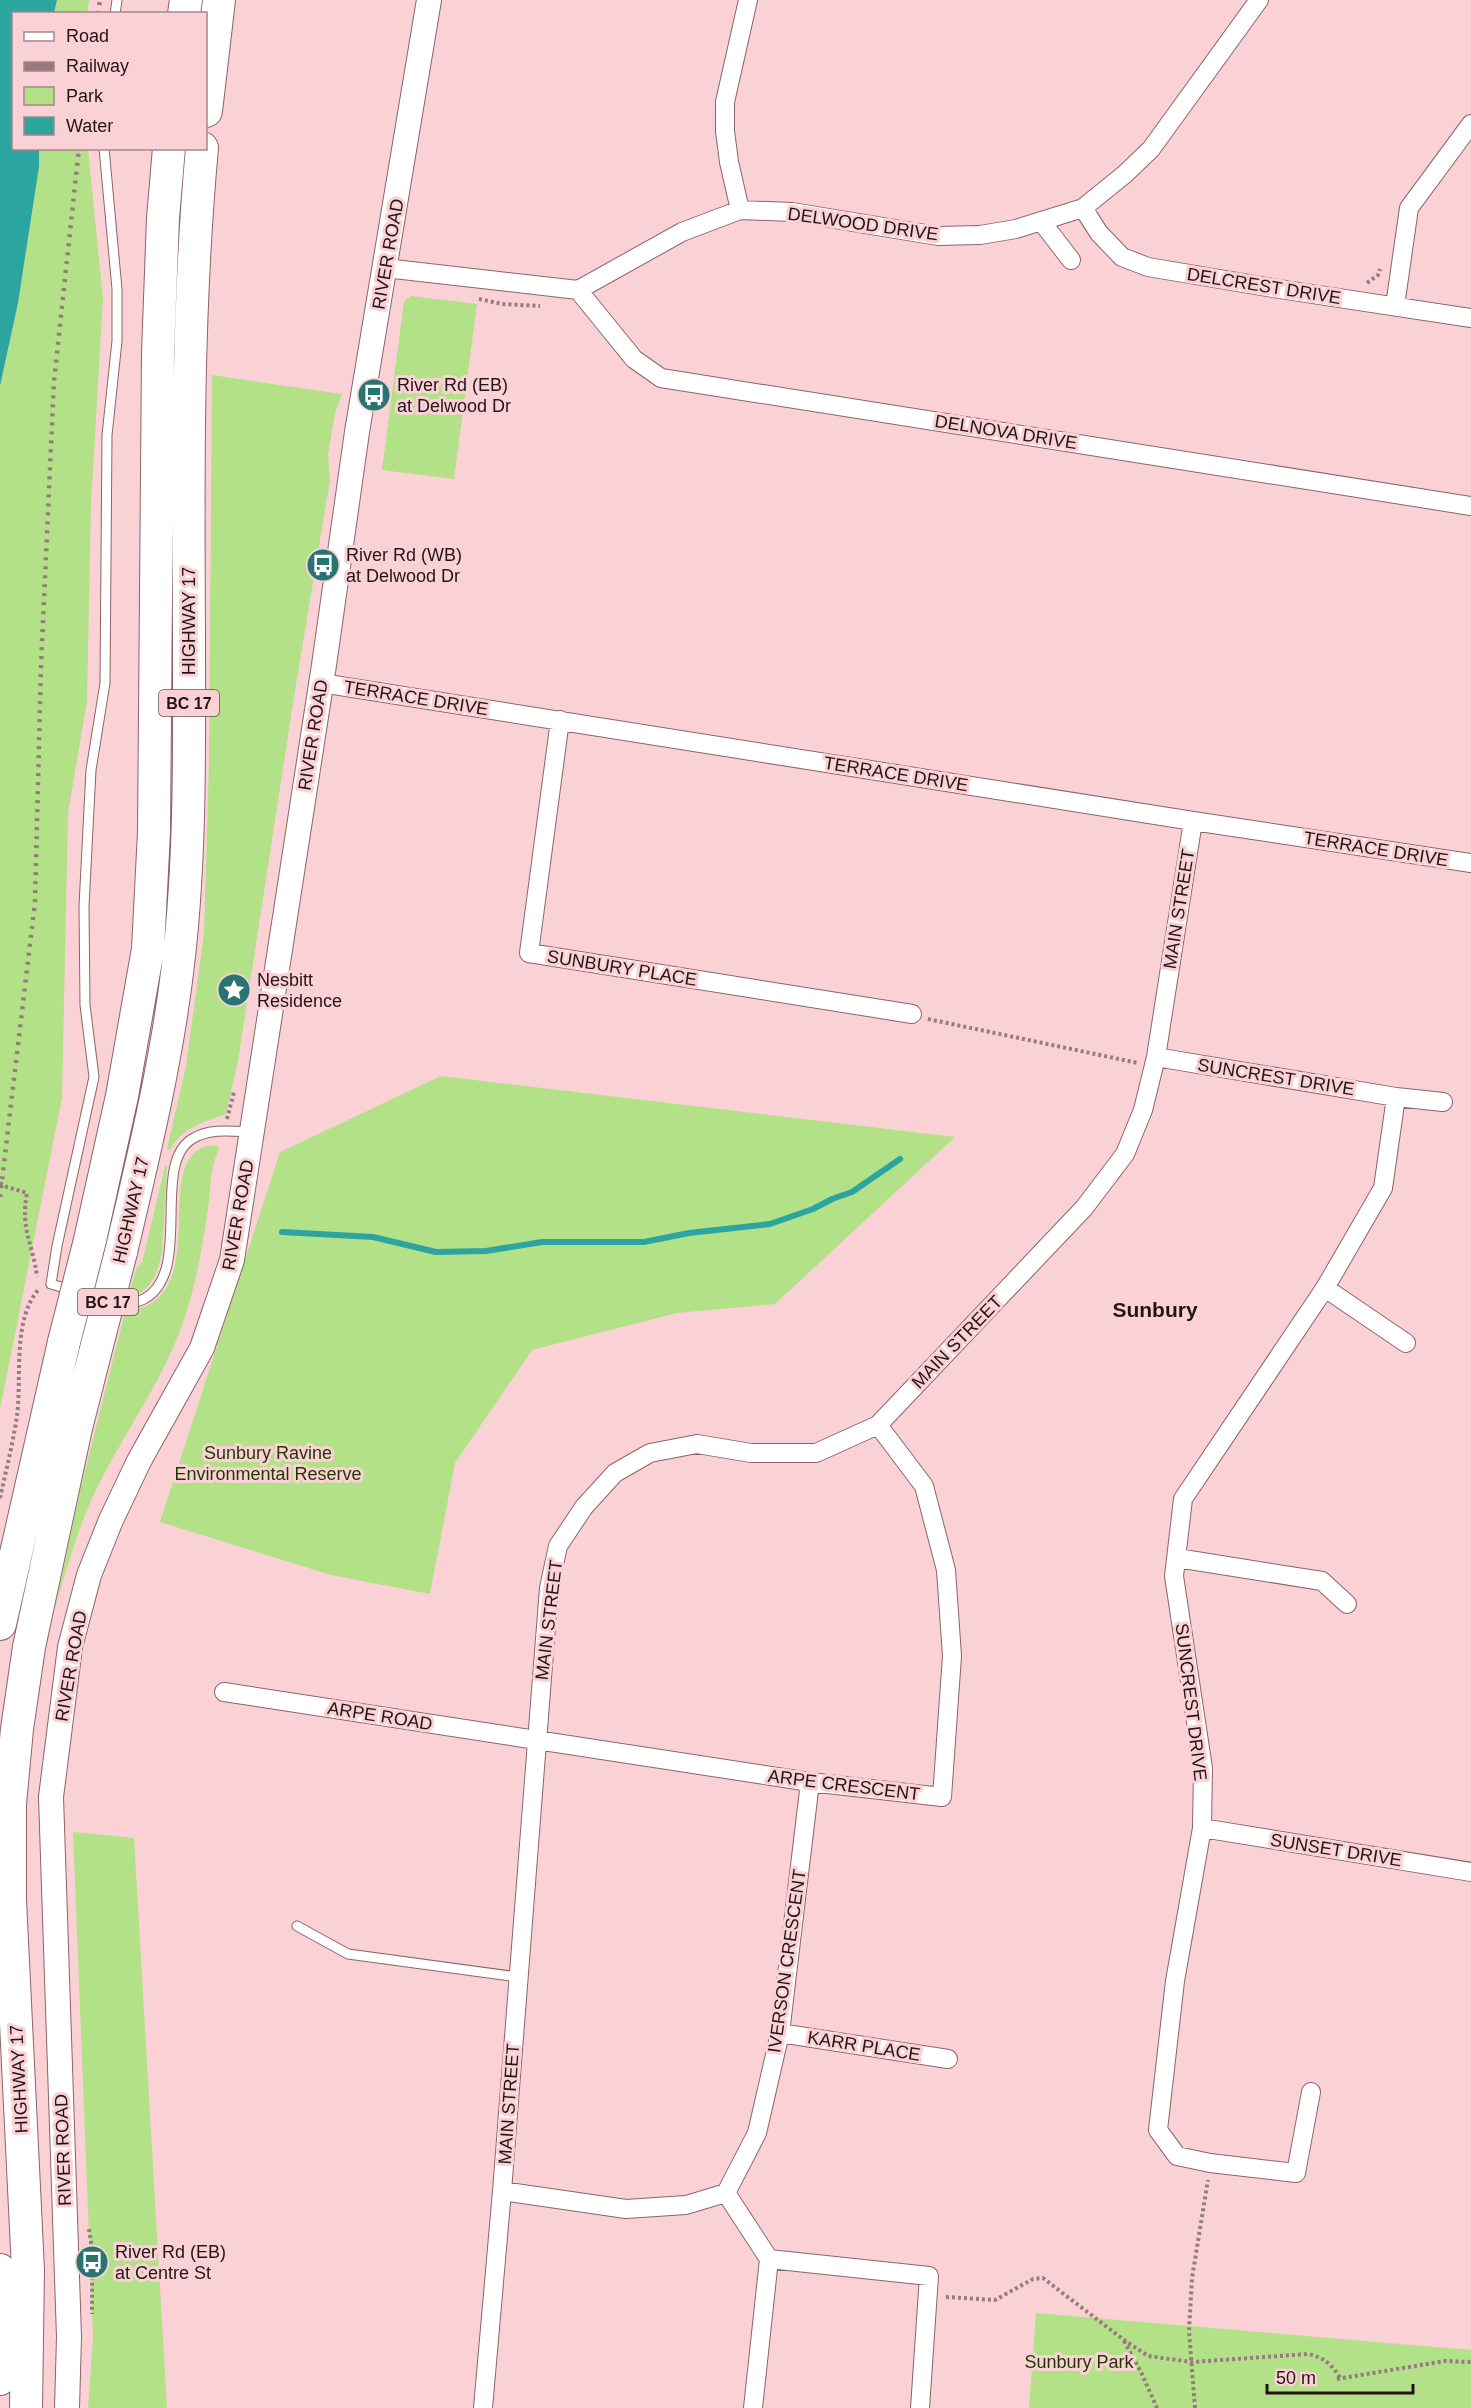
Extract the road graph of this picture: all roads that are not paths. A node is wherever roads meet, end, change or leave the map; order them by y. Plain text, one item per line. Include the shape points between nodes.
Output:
1 (219, 0) edge
2 (429, 0) edge
3 (748, 0) edge
4 (1259, 0) edge
5 (207, 102) edge
6 (1471, 124) edge
7 (104, 150) edge
8 (169, 150) edge
9 (202, 150) edge
10 (1083, 208) junction
11 (740, 210) junction
12 (1041, 222) junction
13 (1071, 260) dead end
14 (386, 268) junction
15 (578, 290) junction
16 (1395, 306) junction
17 (1471, 318) edge
18 (1471, 506) edge
19 (321, 683) junction
20 (560, 720) junction
21 (1193, 821) junction
22 (1471, 863) edge
23 (912, 1014) road end
24 (1155, 1061) junction
25 (1396, 1097) junction
26 (1443, 1102) dead end
27 (253, 1132) junction
28 (1325, 1288) junction
29 (1406, 1343) dead end
30 (878, 1425) junction
31 (1177, 1558) junction
32 (1347, 1604) dead end
33 (0, 1624) edge
34 (224, 1692) dead end
35 (536, 1740) junction
36 (810, 1782) junction
37 (1202, 1828) junction
38 (1471, 1872) edge
39 (297, 1926) dead end
40 (518, 1977) junction
41 (780, 2033) junction
42 (948, 2059) dead end
43 (1311, 2092) dead end
44 (502, 2191) junction
45 (726, 2193) junction
46 (769, 2259) junction
47 (0, 2270) edge
48 (0, 2379) edge
49 (26, 2408) edge
50 (67, 2408) edge
51 (483, 2408) edge
52 (753, 2408) edge
53 (920, 2408) edge

1 - 5 highway
2 - 14 street, RIVER ROAD
3 - 11 street via 725,102 729,162
4 - 10 street, DELWOOD DRIVE via 1151,149
6 - 16 street via 1409,208
7 - 27 lane via 117,289 117,341 107,435 105,683 91,770 84,906 85,1005 94,1077 51,1284 123,1304 150,1295 161,1283 169,1257 175,1168 180,1152 202,1134 224,1130
8 - 33 highway, HIGHWAY 17 / BC 17, bridge via 158,353 154,832 148,949 122,1096
9 - 49 highway, HIGHWAY 17 / BC 17, bridge via 190,339 188,838 170,1028 29,1647 10,1803 10,1900 28,2270
10 - 12 street, DELWOOD DRIVE
10 - 16 street, DELCREST DRIVE via 1122,257 1148,267
11 - 12 street, DELWOOD DRIVE via 792,212 938,236 980,236
11 - 15 street, DELWOOD DRIVE via 682,232
12 - 13 street
14 - 15 street
14 - 19 street, RIVER ROAD via 357,432
15 - 18 street, DELNOVA DRIVE via 634,359 661,378
16 - 17 street, DELCREST DRIVE
19 - 20 street, TERRACE DRIVE
19 - 27 street, RIVER ROAD
20 - 21 street, TERRACE DRIVE
20 - 23 street, SUNBURY PLACE via 529,953
21 - 22 street, TERRACE DRIVE
21 - 24 street, MAIN STREET
24 - 25 street, SUNCREST DRIVE
24 - 30 street, MAIN STREET via 1143,1110 1125,1154 1084,1208
25 - 26 street, SUNCREST DRIVE
25 - 28 street, SUNCREST DRIVE via 1383,1188
27 - 50 street, RIVER ROAD via 232,1260 219,1302 202,1348 111,1520 89,1575 70,1647 51,1797 69,2337
28 - 29 street
28 - 31 street, SUNCREST DRIVE via 1183,1499
30 - 35 street, MAIN STREET via 816,1454 751,1453 697,1444 650,1453 615,1473 584,1507 558,1546 549,1588
30 - 36 street, ARPE CRESCENT via 924,1486 946,1570 952,1656 942,1797
31 - 32 street via 1322,1581
31 - 37 street, SUNCREST DRIVE via 1174,1576 1203,1768
34 - 35 street, ARPE ROAD
35 - 36 street, ARPE CRESCENT
35 - 40 street, MAIN STREET
36 - 41 street, IVERSON CRESCENT
37 - 38 street, SUNSET DRIVE
37 - 43 street, SUNCREST DRIVE via 1175,1981 1158,2130 1177,2156 1296,2173
39 - 40 lane via 348,1954
40 - 44 street, MAIN STREET
41 - 42 street, KARR PLACE
41 - 45 street, IVERSON CRESCENT via 757,2133
44 - 45 street via 627,2209 686,2205
44 - 51 street, MAIN STREET
45 - 46 street
46 - 52 street
46 - 53 street via 929,2276
47 - 48 highway

